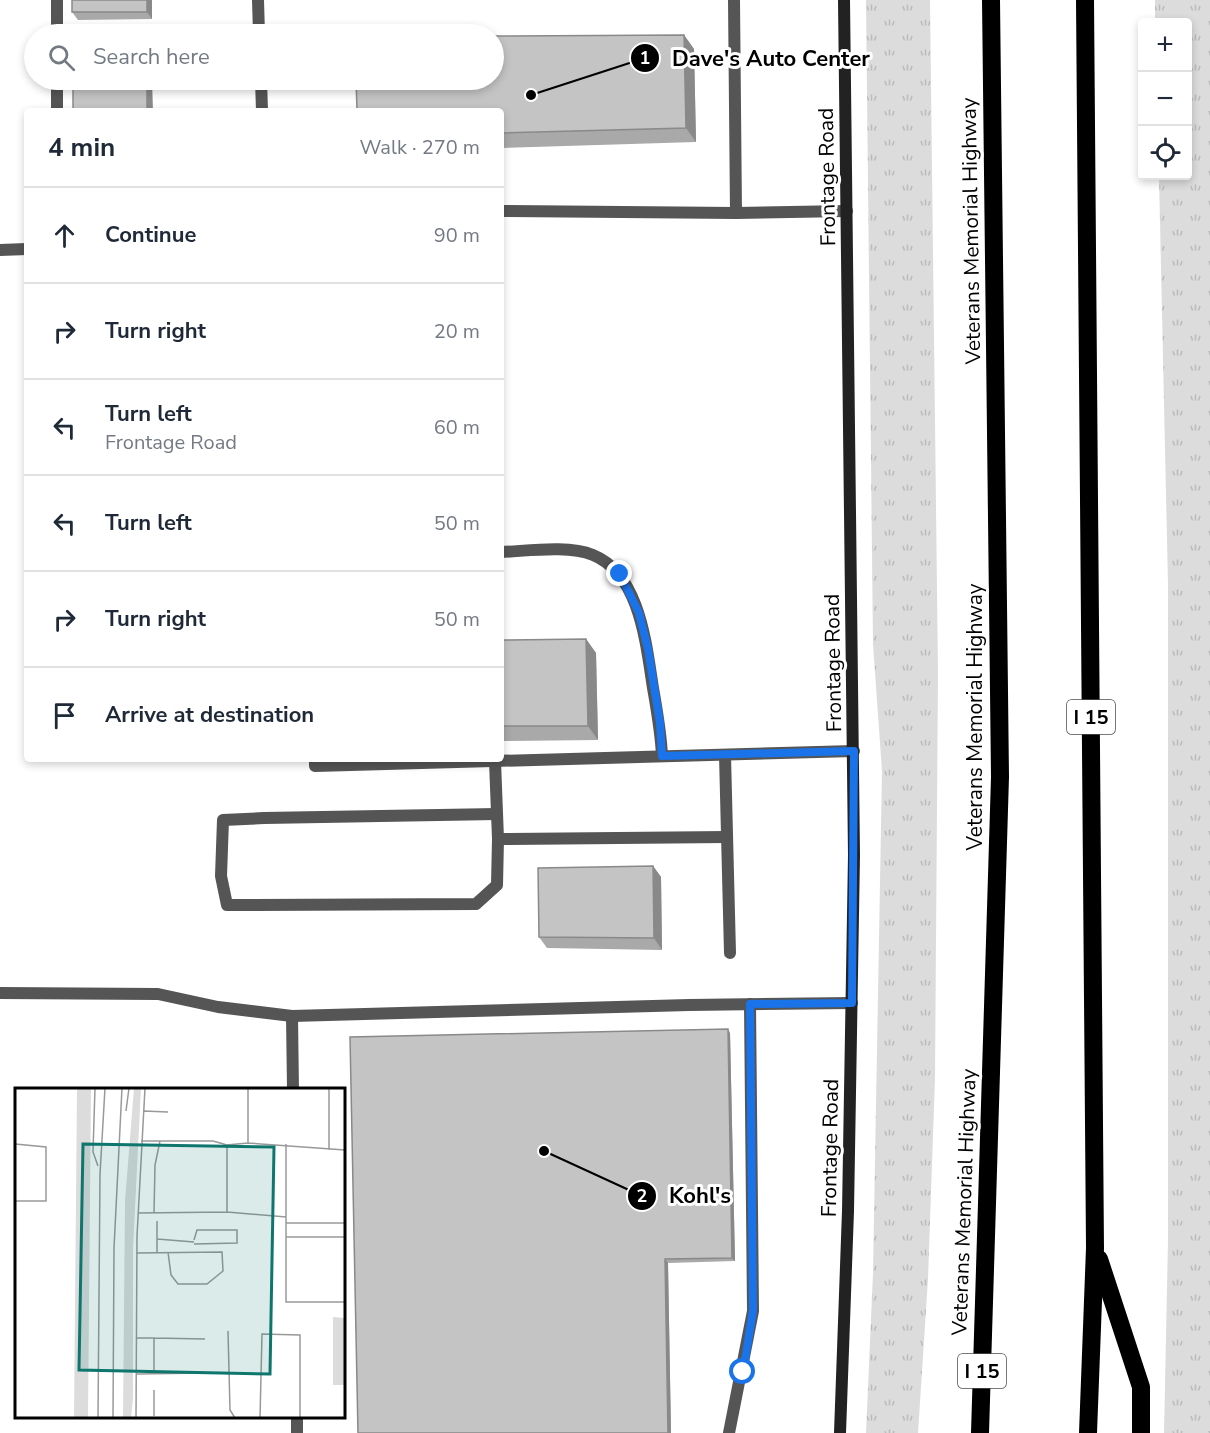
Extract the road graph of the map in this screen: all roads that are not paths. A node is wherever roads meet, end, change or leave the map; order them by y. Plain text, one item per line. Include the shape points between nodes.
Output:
1 (57, 0) edge
2 (258, 0) edge
3 (734, 0) edge
4 (844, 0) edge
5 (991, 0) edge
6 (1085, 0) edge
7 (57, 24) edge
8 (259, 24) edge
9 (57, 90) edge
10 (261, 90) edge
11 (57, 108) edge
12 (262, 108) edge
13 (504, 211) edge
14 (847, 211) junction
15 (736, 213) junction
16 (24, 249) edge
17 (0, 250) edge
18 (504, 552) edge
19 (854, 751) junction
20 (725, 755) junction
21 (662, 756) junction
22 (504, 761) edge
23 (315, 762) edge
24 (459, 762) edge
25 (495, 762) edge
26 (497, 814) junction
27 (727, 837) junction
28 (498, 839) junction
29 (729, 953) dead end
30 (0, 993) edge
31 (852, 1003) junction
32 (750, 1004) junction
33 (292, 1016) junction
34 (293, 1088) edge
35 (1095, 1248) junction
36 (983, 1310) junction
37 (729, 1433) edge
38 (840, 1433) edge
39 (968, 1433) edge
40 (980, 1433) edge
41 (1088, 1433) edge
42 (1141, 1433) edge

1 - 7 street
2 - 8 street
3 - 15 street
4 - 14 street, Frontage Road
5 - 36 highway, Veterans Memorial Highway / I 15 via 1000,777
6 - 35 highway, I 15
9 - 11 street
10 - 12 street
13 - 15 street
14 - 15 street
14 - 19 street, Frontage Road
16 - 17 street
18 - 21 street via 576,550 594,555 620,574 639,613 648,649
19 - 20 street
19 - 31 street, Frontage Road
20 - 21 street
20 - 27 street
21 - 22 street
23 - 24 street via 315,766
25 - 26 street
26 - 28 street
26 - 28 street via 223,820 221,876 227,905 476,904 497,885
27 - 28 street
27 - 29 street
30 - 33 street via 158,994 218,1008
31 - 32 street
31 - 38 street, Frontage Road
32 - 33 street
32 - 37 street via 753,1311
33 - 34 street
35 - 41 highway, I 15
35 - 42 highway via 1141,1387
36 - 39 highway
36 - 40 highway, Veterans Memorial Highway / I 15

